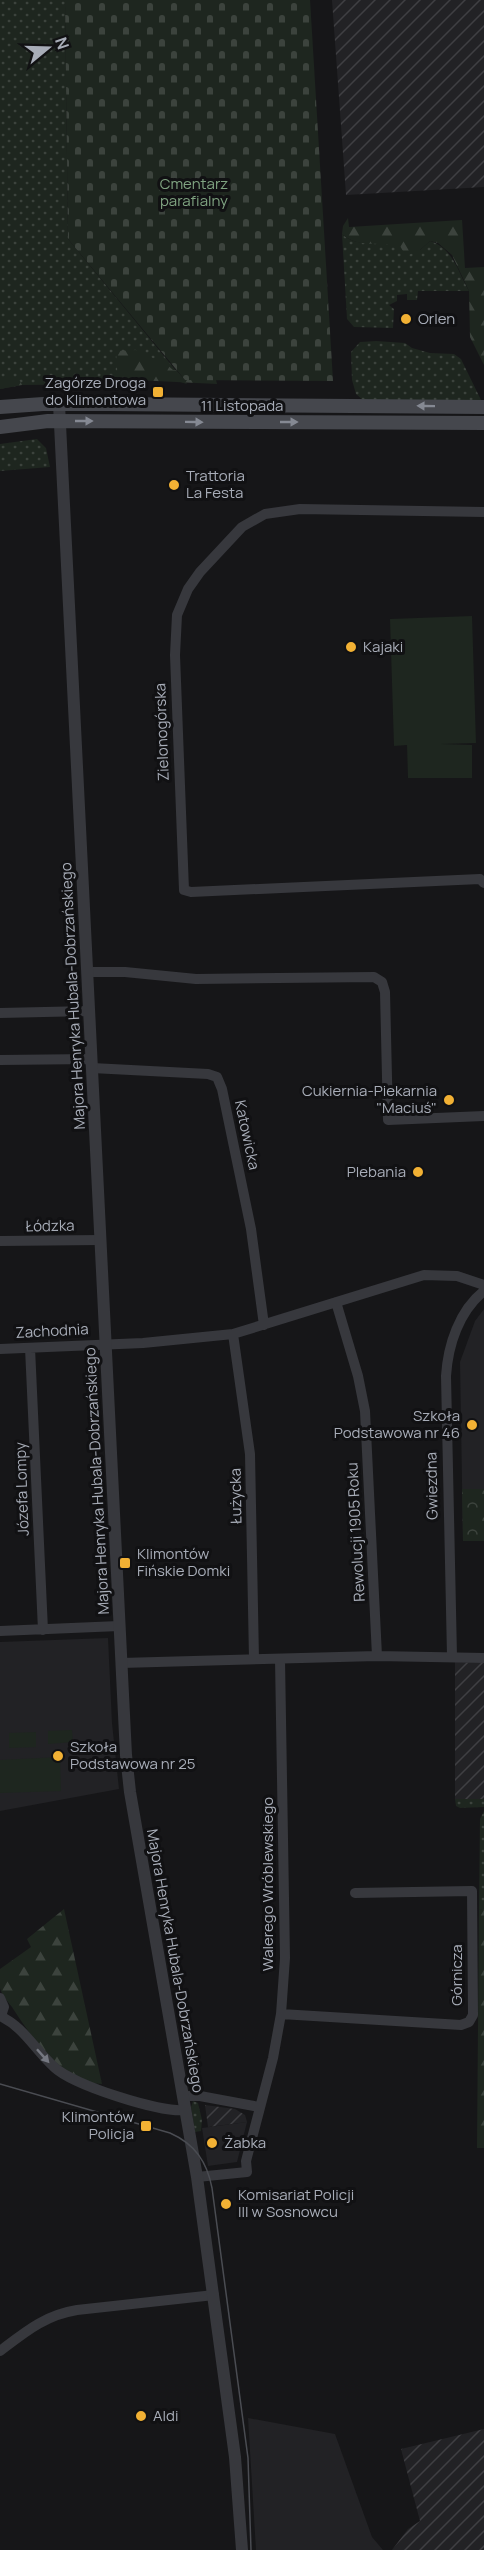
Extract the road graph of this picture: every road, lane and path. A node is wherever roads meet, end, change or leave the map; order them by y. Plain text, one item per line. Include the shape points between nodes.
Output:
1 (59, 404) junction
2 (261, 405) junction
3 (348, 405) junction
4 (0, 407) edge
5 (484, 407) edge
6 (60, 421) junction
7 (261, 422) junction
8 (348, 423) junction
9 (484, 423) edge
10 (0, 427) edge
11 (484, 512) edge
12 (484, 883) edge
13 (88, 972) junction
14 (89, 1011) junction
15 (0, 1013) edge
16 (0, 1060) edge
17 (92, 1064) junction
18 (484, 1116) edge
19 (100, 1240) junction
20 (0, 1241) edge
21 (484, 1285) edge
22 (484, 1291) edge
23 (336, 1302) junction
24 (264, 1325) junction
25 (233, 1335) junction
26 (106, 1344) junction
27 (30, 1348) junction
28 (0, 1349) edge
29 (119, 1626) junction
30 (43, 1630) junction
31 (0, 1631) edge
32 (377, 1656) junction
33 (452, 1656) junction
34 (484, 1658) edge
35 (254, 1659) junction
36 (280, 1659) junction
37 (121, 1663) junction
38 (355, 1893) dead end
39 (0, 1998) edge
40 (281, 2014) junction
41 (1, 2016) edge
42 (183, 2096) junction
43 (259, 2107) junction
44 (186, 2110) junction
45 (197, 2177) junction
46 (214, 2295) junction
47 (0, 2351) edge
48 (242, 2550) edge

1 - 2 main road, 11 Listopada
1 - 4 main road, 11 Listopada
1 - 6 street, Majora Henryka Hubala-Dobrzańskiego
2 - 3 main road, 11 Listopada
2 - 7 main road
5 -> 3 main road, 11 Listopada
3 - 8 main road
6 -> 7 main road, 11 Listopada
6 - 10 main road, 11 Listopada
6 - 13 street, Majora Henryka Hubala-Dobrzańskiego
7 -> 8 main road, 11 Listopada
8 - 9 main road, 11 Listopada
11 - 12 street, Zielonogórska via 300,509 265,514 242,527 188,590 177,615 175,656 184,890 480,879
13 - 14 street, Majora Henryka Hubala-Dobrzańskiego
13 - 18 street via 196,979 374,977 382,982 385,992 388,1120
14 - 15 street
14 - 17 street, Majora Henryka Hubala-Dobrzańskiego
16 - 17 street
17 - 19 street, Majora Henryka Hubala-Dobrzańskiego
17 - 24 street, Katowicka via 217,1077 251,1228
19 - 20 street, Łódzka
19 - 26 street, Majora Henryka Hubala-Dobrzańskiego
21 - 23 street, Zachodnia via 457,1276 424,1275
22 - 33 street, Gwiezdna via 459,1325 446,1367
23 - 24 street, Zachodnia
23 - 32 street, Rewolucji 1905 Roku via 365,1411
24 - 25 street, Zachodnia
25 - 26 street, Zachodnia
25 - 35 street, Łużycka via 250,1454
26 - 27 street, Zachodnia
26 - 29 street, Majora Henryka Hubala-Dobrzańskiego
27 - 28 street, Zachodnia
27 - 30 street, Józefa Lompy
29 - 30 street
29 - 37 street, Majora Henryka Hubala-Dobrzańskiego
30 - 31 street
32 - 33 street
32 - 36 street
33 - 34 street
35 - 36 street
35 - 37 street
36 - 40 street, Walerego Wróblewskiego via 285,1958
37 - 42 street, Majora Henryka Hubala-Dobrzańskiego via 130,1791
38 - 40 street, Górnicza via 472,1891 469,2022 461,2025
39 - 41 street via 4,2007
40 - 43 street, Walerego Wróblewskiego
41 -> 44 street via 18,2027 53,2067 76,2082 169,2110
42 - 43 street
42 - 44 street, Majora Henryka Hubala-Dobrzańskiego
43 - 45 street, Walerego Wróblewskiego via 247,2172
44 - 45 street, Majora Henryka Hubala-Dobrzańskiego
45 - 46 street, Majora Henryka Hubala-Dobrzańskiego
46 - 47 street via 55,2314
46 - 48 street, Majora Henryka Hubala-Dobrzańskiego

